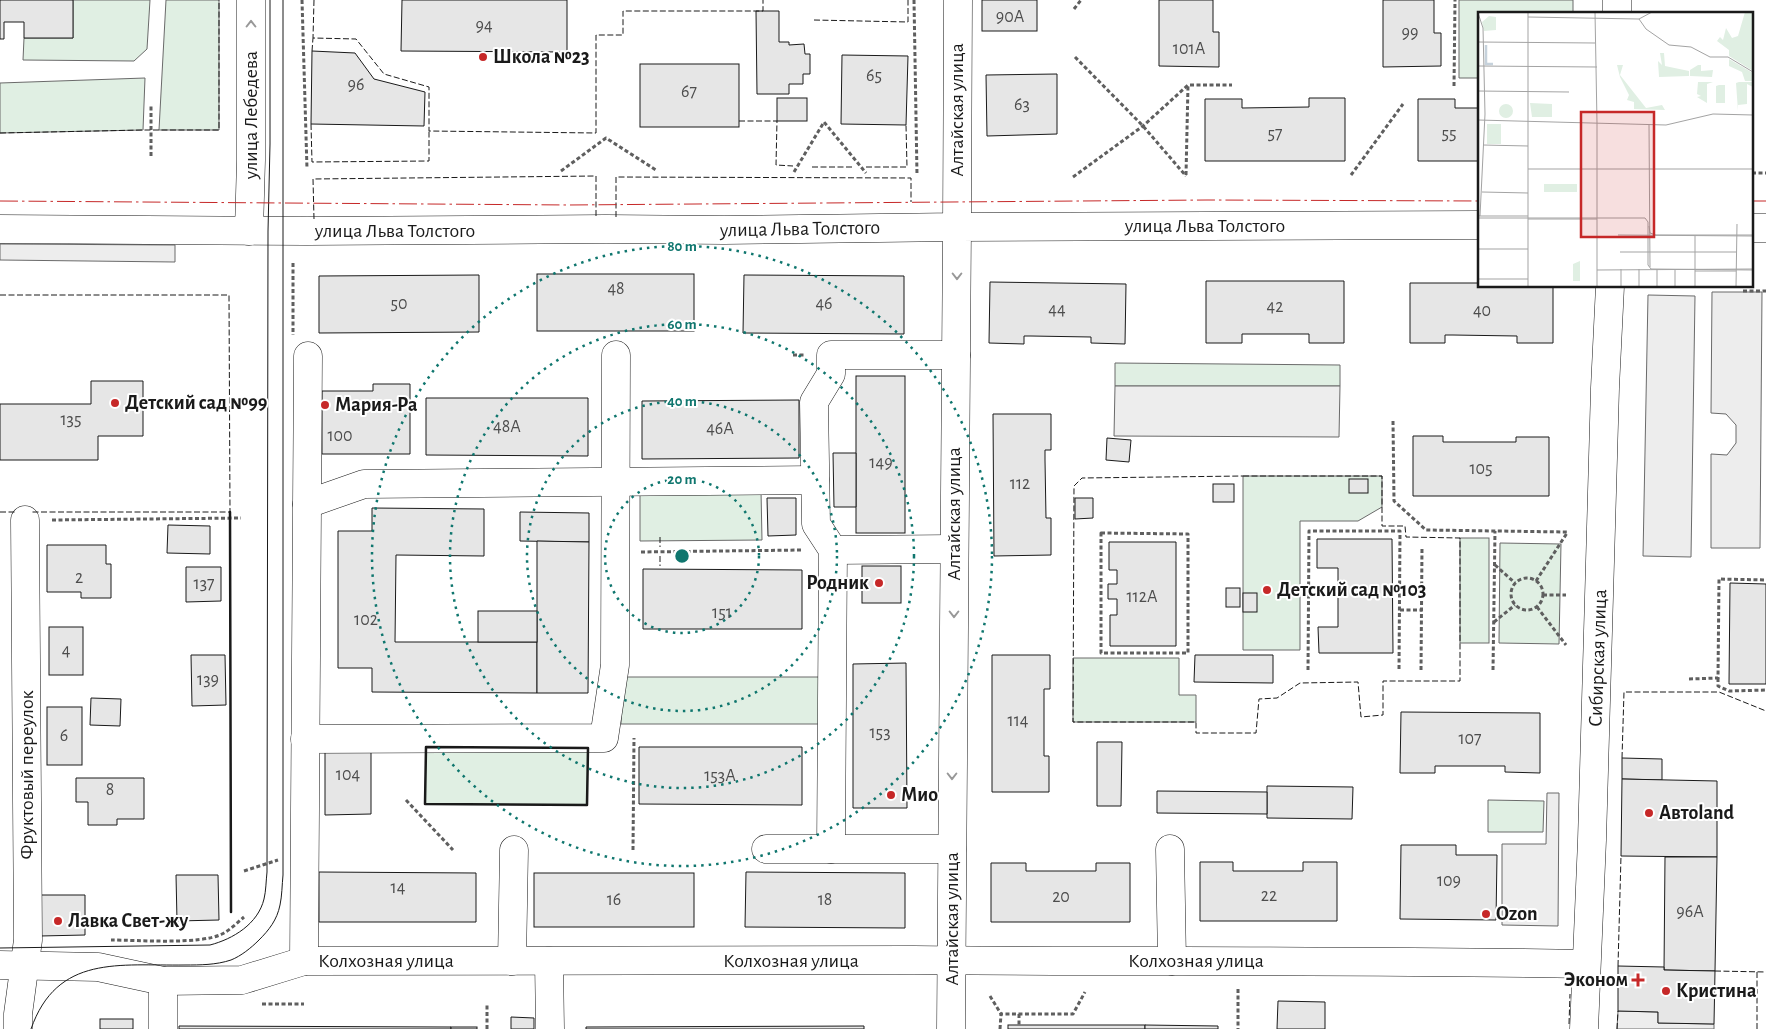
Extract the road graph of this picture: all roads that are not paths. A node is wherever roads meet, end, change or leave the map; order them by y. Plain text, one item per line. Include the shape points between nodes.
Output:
1 (251, 0) edge
2 (958, 0) edge
3 (1478, 225) edge
4 (957, 227) junction
5 (0, 229) edge
6 (249, 231) junction
7 (1610, 288) edge
8 (616, 355) dead end
9 (956, 355) junction
10 (308, 356) road end
11 (815, 480) junction
12 (616, 481) junction
13 (306, 504) junction
14 (25, 520) road end
15 (954, 549) junction
16 (833, 550) junction
17 (305, 739) junction
18 (766, 849) dead end
19 (831, 849) junction
20 (952, 849) junction
21 (1170, 849) dead end
22 (514, 850) dead end
23 (304, 961) junction
24 (512, 961) junction
25 (549, 961) junction
26 (951, 961) junction
27 (1172, 961) junction
28 (1586, 964) junction
29 (12, 965) edge
30 (163, 981) junction
31 (18, 1029) edge
32 (163, 1029) edge
33 (550, 1029) edge
34 (951, 1029) edge
35 (1584, 1029) edge

6 -> 1 street, улица Лебедева
2 - 4 street, Алтайская улица
3 - 4 street, улица Льва Толстого
4 - 6 street, улица Льва Толстого
4 -> 9 street, Алтайская улица
5 - 6 street, улица Льва Толстого
7 - 28 street, Сибирская улица
8 - 12 street
9 - 11 street via 831,355 831,374 814,402
9 - 15 street, Алтайская улица
10 - 13 street
11 - 12 street
11 - 16 street via 816,524
12 - 13 street via 364,484
12 - 17 street via 616,664 604,738
13 - 17 street
14 - 29 street, Фруктовый переулок via 28,931
15 - 16 street
15 -> 20 street, Алтайская улица
16 - 19 street
17 - 23 street
18 - 19 street
19 - 20 street
20 - 26 street, Алтайская улица
21 - 27 street
22 - 24 street
23 - 24 street, Колхозная улица
23 - 30 street, Колхозная улица via 242,980
24 - 25 street, Колхозная улица
25 - 26 street, Колхозная улица
25 - 33 street
26 - 27 street, Колхозная улица
26 - 34 street, Алтайская улица
27 - 28 street, Колхозная улица
28 - 35 street, Сибирская улица
29 - 30 street, Колхозная улица via 98,967
29 - 31 street, Фруктовый переулок
30 - 32 street

